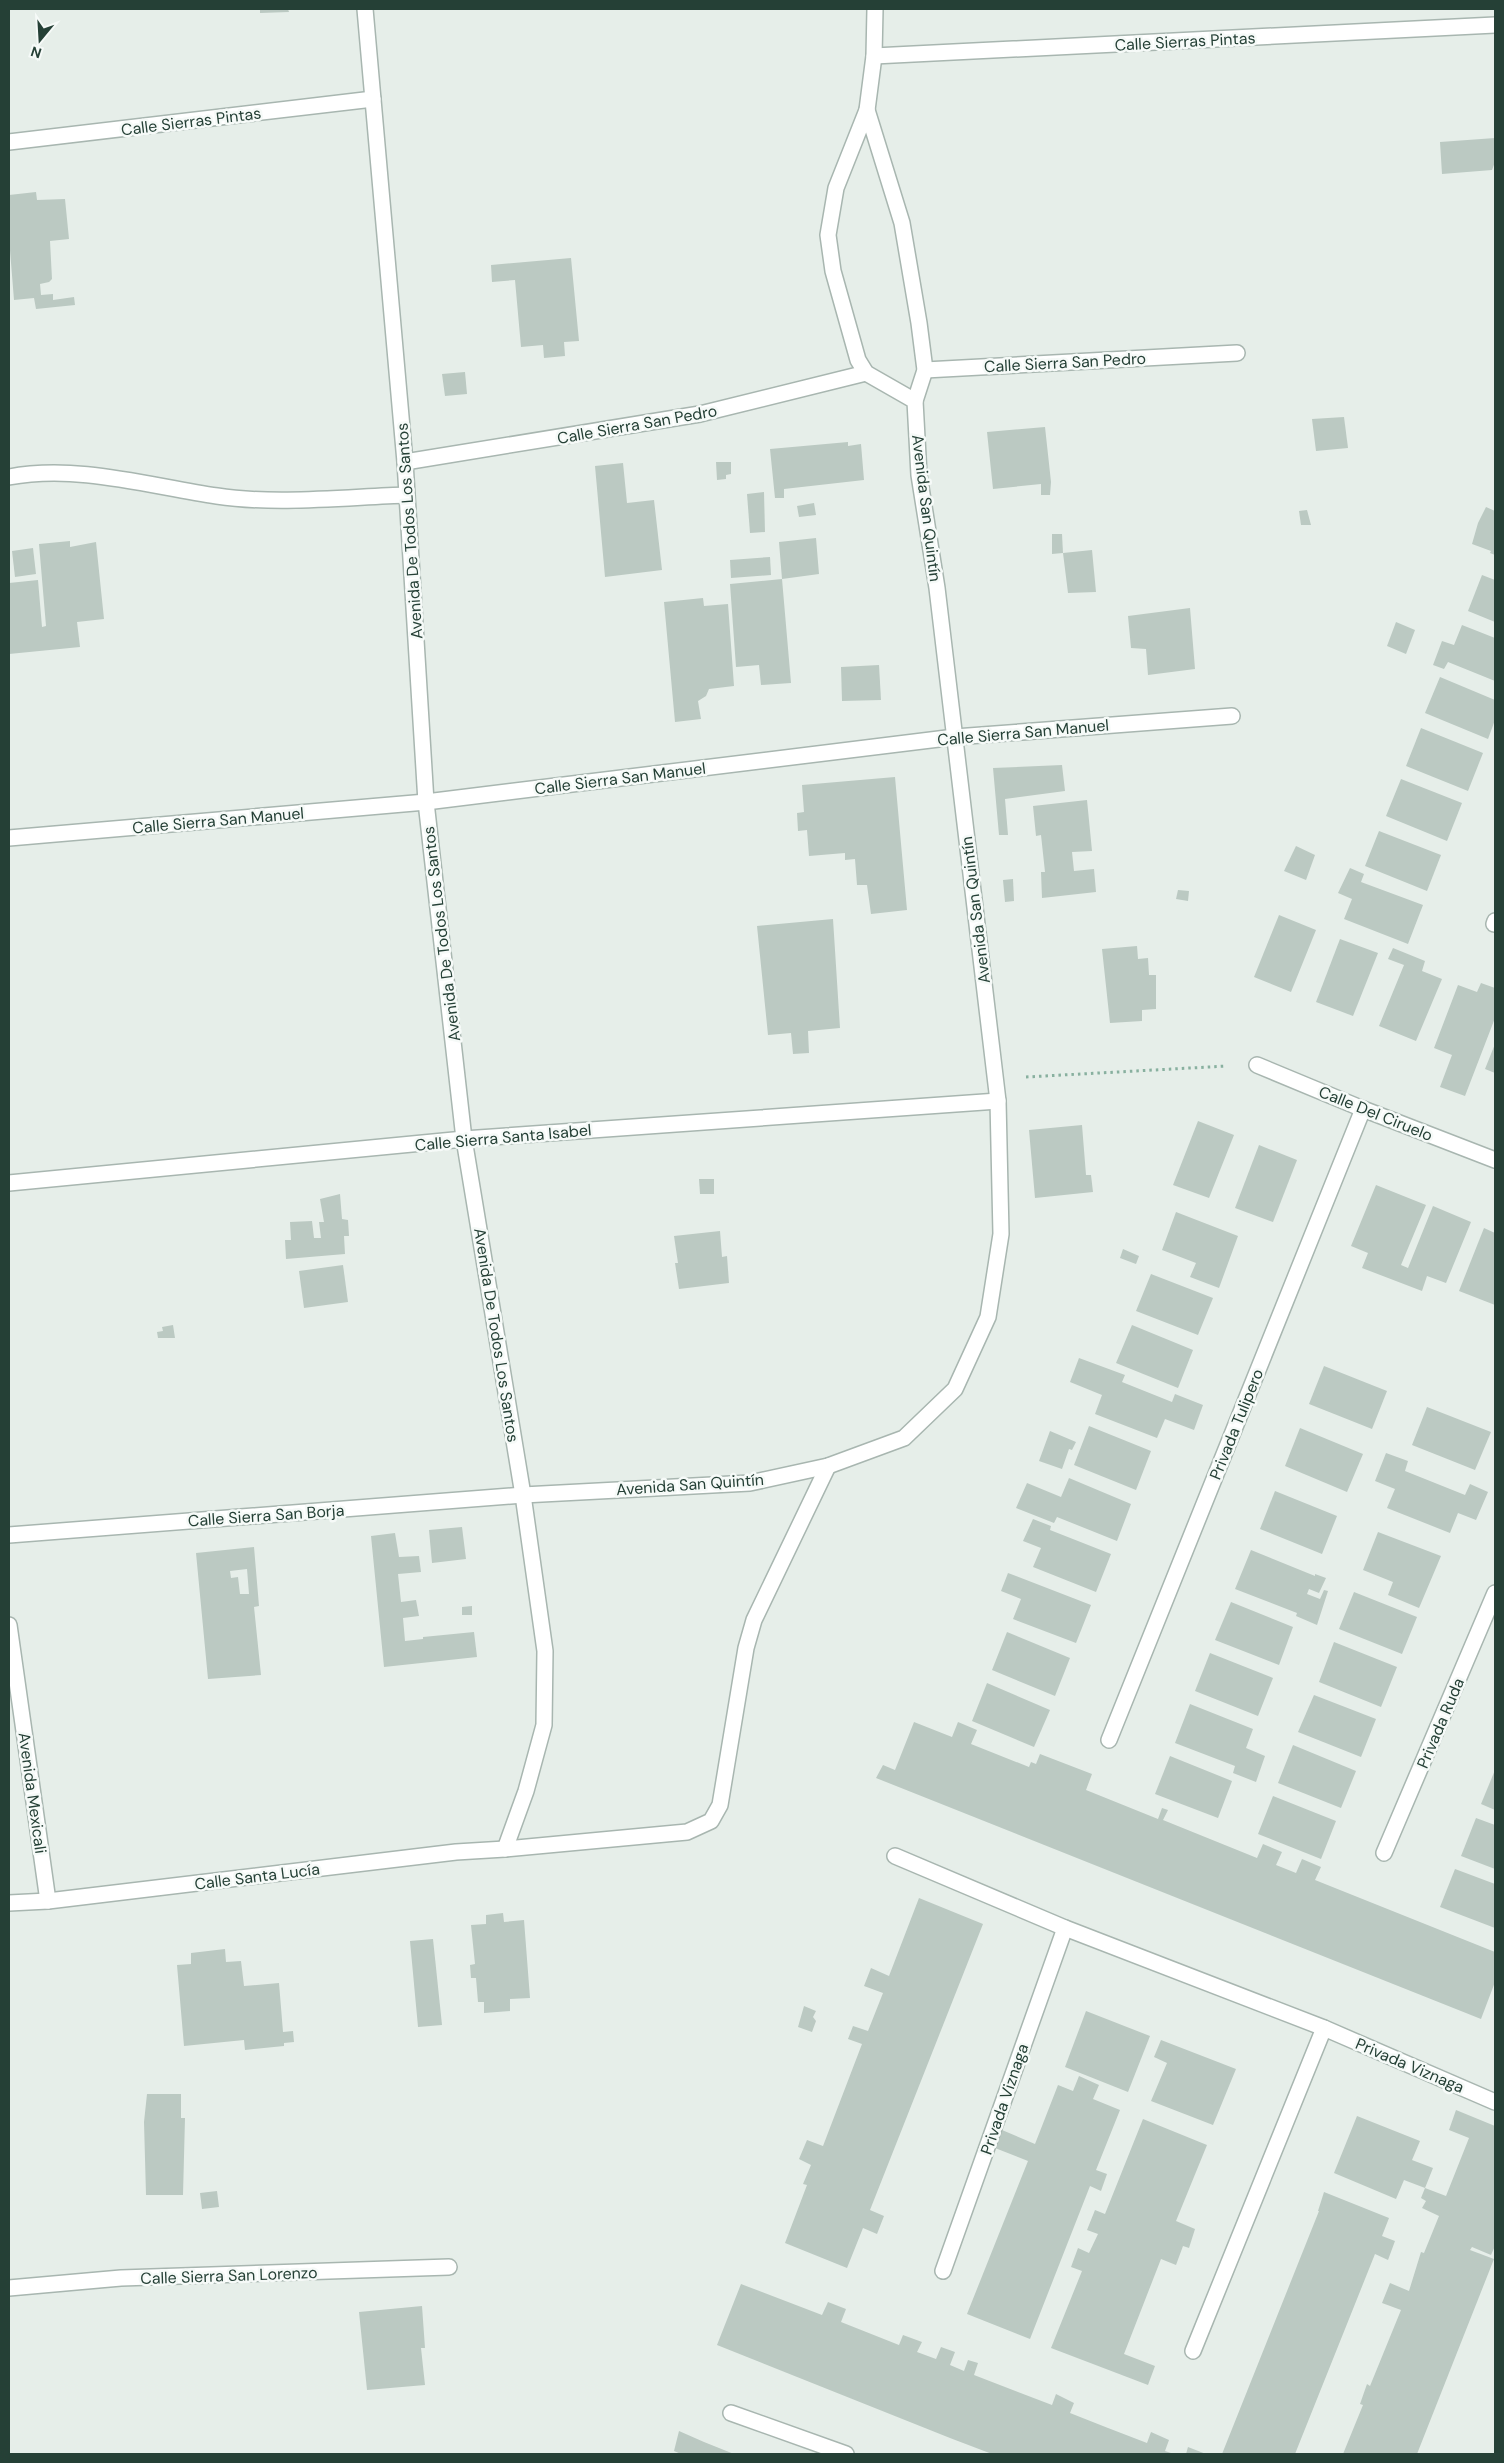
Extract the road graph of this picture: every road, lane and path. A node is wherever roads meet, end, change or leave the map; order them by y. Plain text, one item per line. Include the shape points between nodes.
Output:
1 (365, 9) edge
2 (875, 9) edge
3 (1495, 25) edge
4 (874, 56) junction
5 (372, 100) junction
6 (867, 110) junction
7 (9, 142) edge
8 (1237, 353) dead end
9 (925, 370) junction
10 (866, 373) junction
11 (915, 400) junction
12 (405, 462) junction
13 (9, 478) edge
14 (407, 495) junction
15 (1232, 716) dead end
16 (955, 737) junction
17 (426, 802) junction
18 (9, 838) edge
19 (1257, 1065) joint
20 (995, 1079) junction
21 (998, 1101) junction
22 (1363, 1109) junction
23 (464, 1139) junction
24 (1495, 1160) edge
25 (9, 1183) edge
26 (828, 1466) junction
27 (523, 1495) junction
28 (9, 1535) edge
29 (1495, 1593) edge
30 (9, 1625) edge
31 (1109, 1740) dead end
32 (505, 1849) junction
33 (1384, 1853) dead end
34 (895, 1856) dead end
35 (48, 1901) junction
36 (9, 1903) edge
37 (1064, 1928) junction
38 (1324, 2028) junction
39 (1495, 2102) edge
40 (449, 2267) dead end
41 (943, 2270) dead end
42 (9, 2288) edge
43 (1193, 2351) dead end
44 (731, 2413) dead end
45 (844, 2454) edge

1 - 5 street, Avenida De Todos Los Santos
2 - 4 street
3 - 4 street, Calle Sierras Pintas
4 - 6 street
5 - 7 street, Calle Sierras Pintas
5 - 12 street, Avenida De Todos Los Santos
6 - 9 street via 902,223
6 - 10 street via 836,188 828,234 833,271 858,360
8 - 9 street, Calle Sierra San Pedro
9 - 11 street
10 - 11 street
10 - 12 street, Calle Sierra San Pedro via 700,414
11 - 16 street, Avenida San Quintín via 919,475
12 - 14 street, Avenida De Todos Los Santos
13 - 14 street via 52,473 78,475 265,500
14 - 17 street, Avenida De Todos Los Santos
15 - 16 street, Calle Sierra San Manuel
16 - 17 street, Calle Sierra San Manuel
16 - 20 street, Avenida San Quintín
17 - 18 street, Calle Sierra San Manuel
17 - 23 street, Avenida De Todos Los Santos
19 - 20 path
19 - 22 street, Calle Del Ciruelo
20 - 21 street, Avenida San Quintín
21 - 23 street, Calle Sierra Santa Isabel
21 - 26 street, Avenida San Quintín via 1002,1234 988,1317 955,1389 904,1438
22 - 24 street, Calle Del Ciruelo
22 - 31 street, Privada Tulipero
23 - 25 street, Calle Sierra Santa Isabel
23 - 27 street, Avenida De Todos Los Santos
26 - 27 street, Avenida San Quintín via 750,1483
26 - 32 street, Calle Santa Lucía via 754,1620 746,1648 720,1805 711,1821 687,1832
27 - 28 street, Calle Sierra San Borja
27 - 32 street, Avenida De Todos Los Santos via 545,1652 544,1725 526,1791
29 - 33 street, Privada Ruda
30 - 35 street, Avenida Mexicali
32 - 35 street, Calle Santa Lucía via 456,1852
34 - 37 street, Privada Viznaga
35 - 36 street, Calle Santa Lucía
37 - 38 street, Privada Viznaga
37 - 41 street, Privada Viznaga
38 - 39 street, Privada Viznaga
38 - 43 street
40 - 42 street, Calle Sierra San Lorenzo via 121,2278
44 - 45 street

